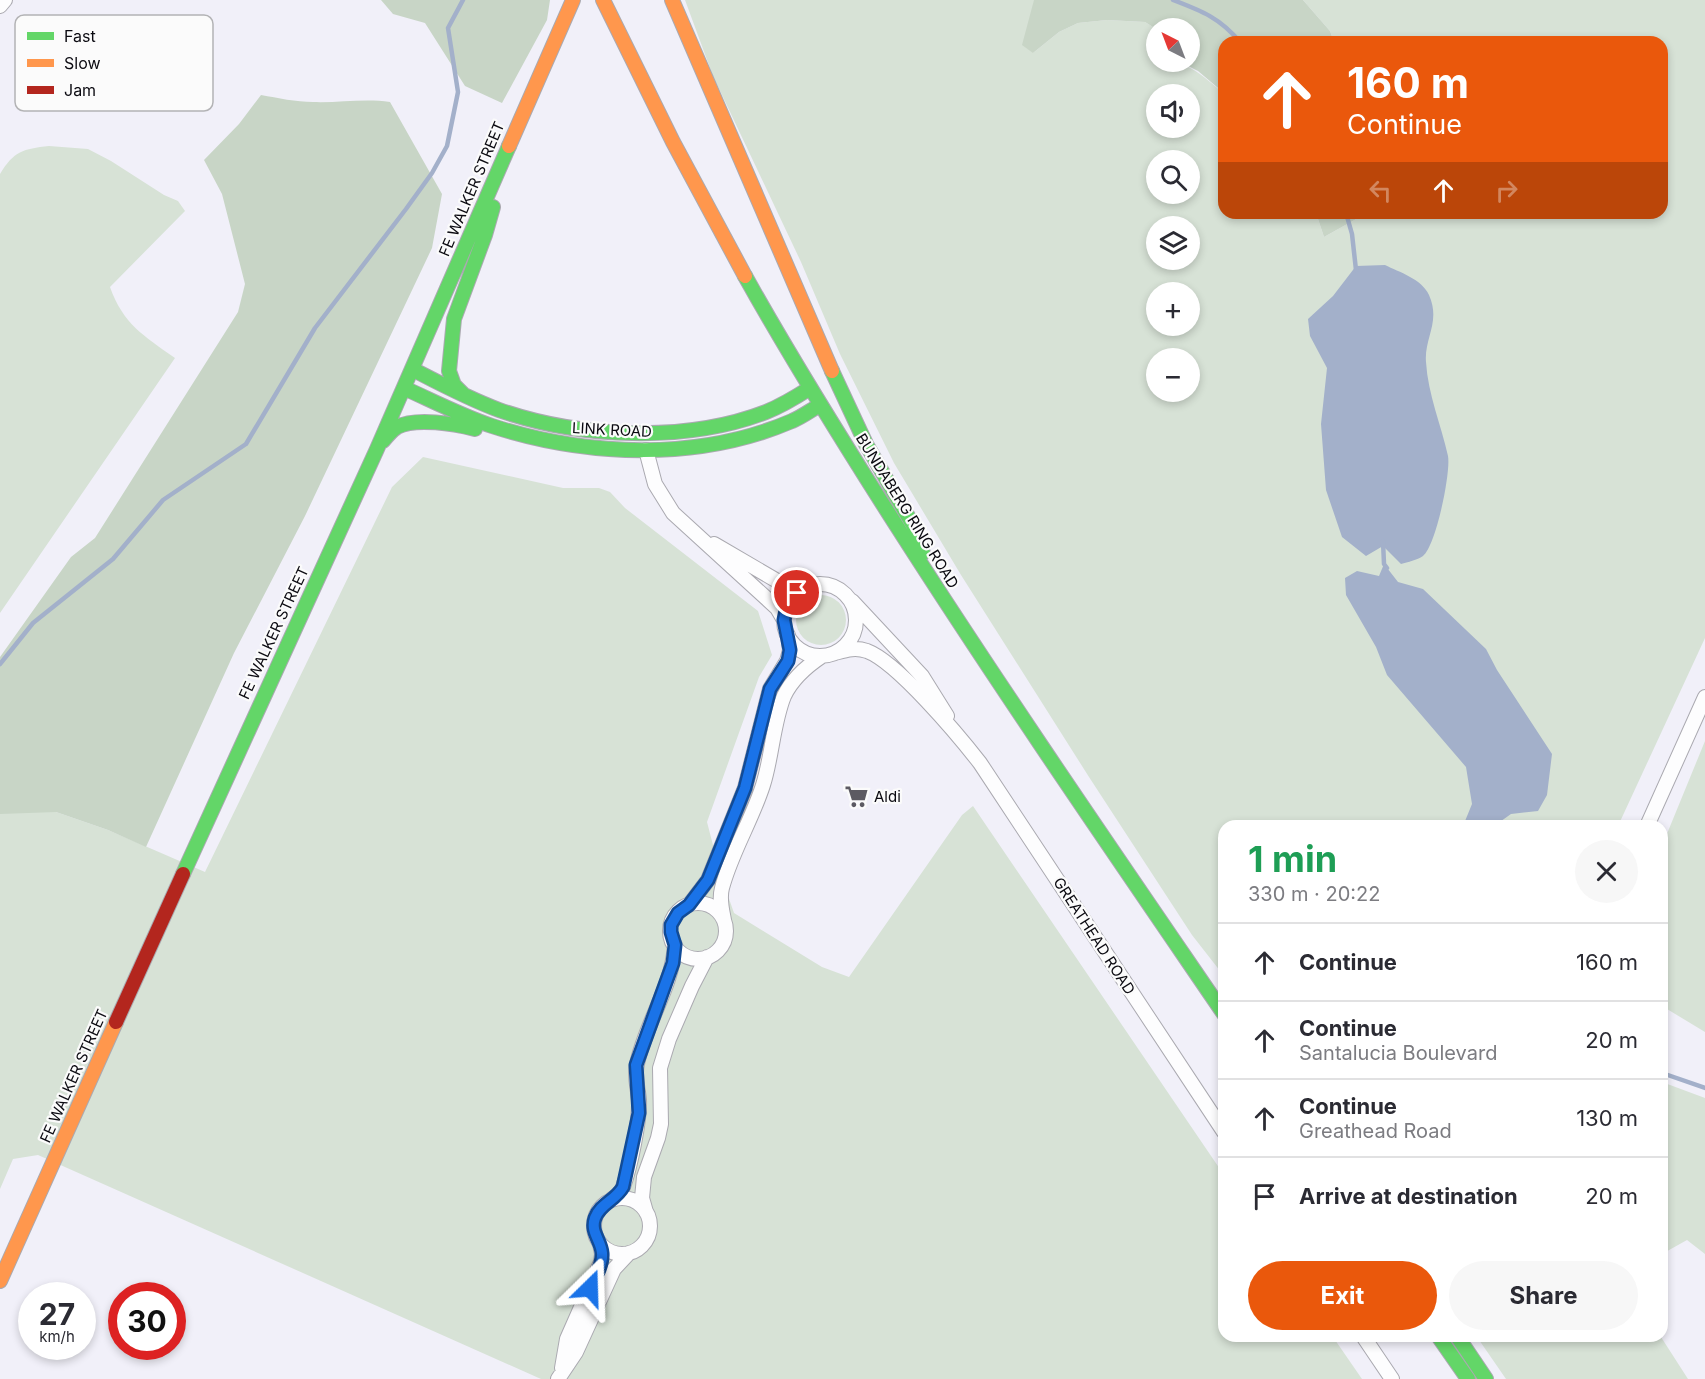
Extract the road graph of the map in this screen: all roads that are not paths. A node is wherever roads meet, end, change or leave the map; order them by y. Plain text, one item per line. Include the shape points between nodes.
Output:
1 (5, 0) edge
2 (573, 0) edge
3 (603, 0) edge
4 (672, 0) edge
5 (0, 6) edge
6 (510, 144) junction
7 (412, 369) junction
8 (404, 388) junction
9 (810, 388) junction
10 (464, 395) junction
11 (820, 405) junction
12 (646, 433) junction
13 (548, 442) junction
14 (377, 449) junction
15 (646, 450) junction
16 (689, 529) junction
17 (934, 586) junction
18 (805, 588) junction
19 (842, 591) junction
20 (784, 620) junction
21 (788, 635) junction
22 (828, 655) junction
23 (1705, 697) edge
24 (963, 742) junction
25 (1650, 820) edge
26 (689, 905) junction
27 (724, 920) junction
28 (675, 945) junction
29 (707, 957) junction
30 (1218, 1005) edge
31 (1218, 1123) edge
32 (611, 1200) junction
33 (646, 1212) junction
34 (600, 1244) junction
35 (629, 1253) junction
36 (0, 1283) edge
37 (1367, 1342) edge
38 (1442, 1342) edge
39 (1461, 1342) edge
40 (559, 1376) edge
41 (1392, 1379) edge
42 (1468, 1379) edge
43 (1486, 1379) edge

1 - 5 street
2 - 6 main road, FE WALKER STREET
3 - 9 main road, BUNDABERG RING ROAD via 674,146
4 - 17 main road via 831,369 866,444 914,525
6 - 7 main road, FE WALKER STREET
6 - 10 main road via 486,235 454,319 449,371 454,385
7 - 8 main road, FE WALKER STREET
7 - 10 main road, LINK ROAD
8 - 13 main road, LINK ROAD via 492,427
8 - 14 main road, FE WALKER STREET
9 - 11 main road, BUNDABERG RING ROAD
9 - 12 main road, LINK ROAD via 759,415 704,428
10 - 12 main road, LINK ROAD via 512,414 546,422 588,430
11 - 15 main road, LINK ROAD via 793,421 746,437
11 - 17 main road, BUNDABERG RING ROAD
12 - 15 main road
13 - 14 main road via 511,441 458,423 404,424 390,432
13 - 15 main road, LINK ROAD
14 - 36 main road, FE WALKER STREET
15 - 16 street via 664,501
16 - 18 street via 791,589
16 - 20 street via 777,608
17 - 30 main road, BUNDABERG RING ROAD
18 - 19 street via 824,584
18 - 20 street via 790,601
19 - 22 street via 853,606 856,625 845,646
19 - 24 street, GREATHEAD ROAD via 922,676
20 - 21 street
21 - 22 street, GREATHEAD ROAD via 802,651
21 - 26 street via 788,661 770,689 745,788 708,880
22 - 24 street, GREATHEAD ROAD via 853,649 882,659
22 - 27 street via 800,674 785,695 760,793 721,891
23 - 25 street
24 - 31 street, GREATHEAD ROAD
26 - 27 street via 705,904
26 - 28 street via 671,925
27 - 29 street via 722,945
28 - 29 street via 686,956
28 - 32 street via 670,976 636,1065 639,1113 623,1187
29 - 33 street via 660,1068 661,1124 644,1177 642,1198
32 - 33 street via 627,1199
32 - 34 street via 594,1220
33 - 35 street via 647,1237 637,1250
34 - 35 street via 613,1253
34 - 40 street via 601,1262 567,1339
35 - 40 street via 614,1269 576,1352
37 - 41 street
38 - 42 main road
39 - 43 main road

